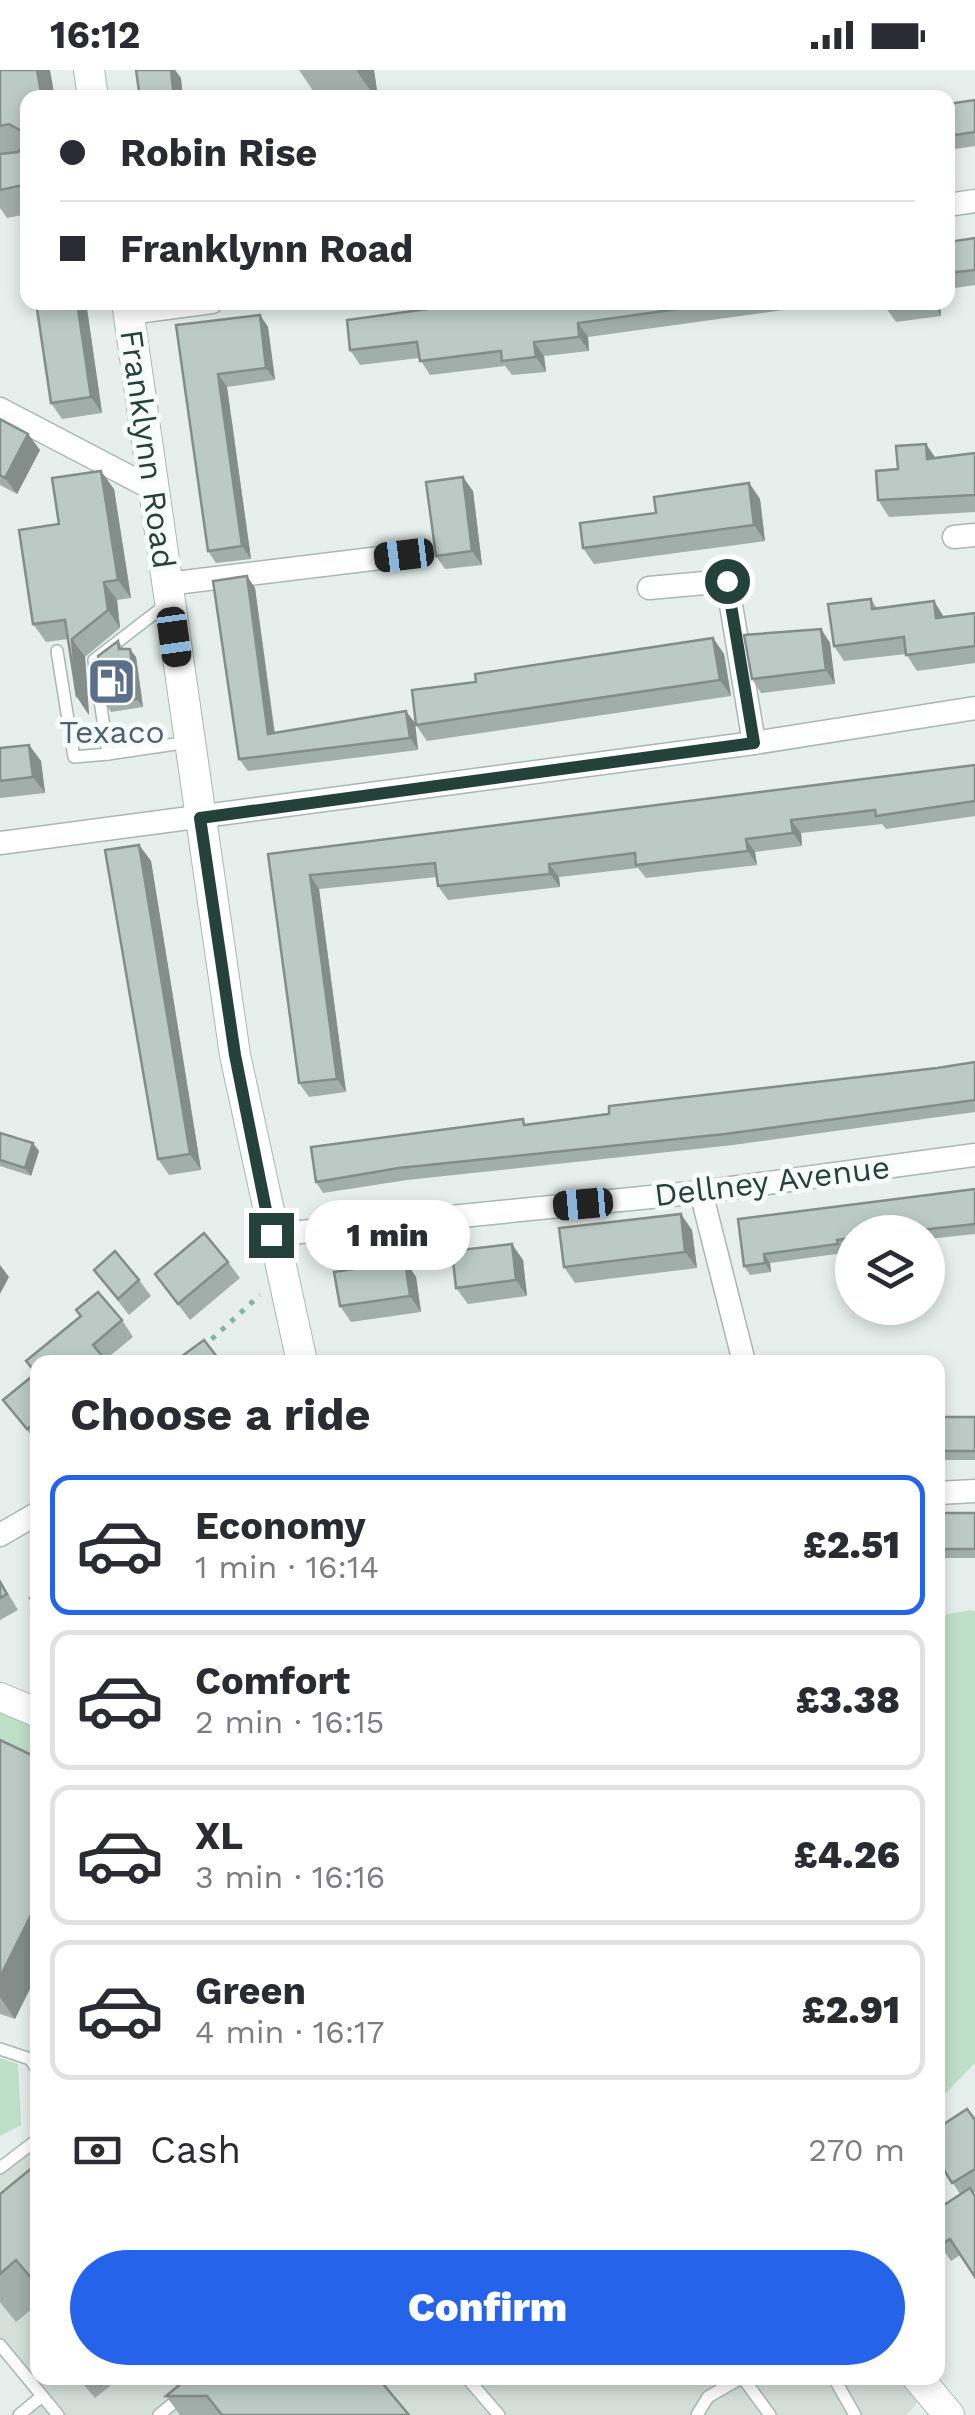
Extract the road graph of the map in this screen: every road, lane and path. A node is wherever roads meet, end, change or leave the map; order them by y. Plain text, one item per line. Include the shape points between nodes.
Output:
1 (128, 310) edge
2 (0, 410) edge
3 (153, 489) junction
4 (404, 555) dead end
5 (649, 588) dead end
6 (168, 593) junction
7 (56, 651) dead end
8 (975, 708) edge
9 (190, 742) junction
10 (754, 743) junction
11 (108, 754) junction
12 (200, 818) junction
13 (0, 844) edge
14 (975, 1155) edge
15 (700, 1192) junction
16 (271, 1235) junction
17 (280, 1276) junction
18 (200, 1350) edge
19 (300, 1355) edge
20 (742, 1355) edge
21 (975, 1492) edge
22 (945, 1493) edge
23 (30, 1517) edge
24 (0, 1535) edge
25 (0, 1697) edge
26 (30, 1710) edge
27 (0, 2049) edge
28 (30, 2058) edge
29 (30, 2145) edge
30 (0, 2168) edge
31 (0, 2345) edge
32 (30, 2381) edge
33 (33, 2385) edge
34 (473, 2385) edge
35 (729, 2385) edge
36 (747, 2385) edge
37 (838, 2385) edge
38 (927, 2395) edge
39 (42, 2396) junction
40 (182, 2396) edge
41 (484, 2398) junction
42 (19, 2415) edge
43 (58, 2415) edge
44 (158, 2415) edge
45 (480, 2415) edge
46 (498, 2415) edge
47 (697, 2415) edge
48 (770, 2415) edge
49 (855, 2415) edge
50 (949, 2415) edge

1 - 3 main road, Franklynn Road
2 - 3 street
3 - 6 main road, Franklynn Road
4 - 6 street
5 - 10 street via 727,581
6 - 9 main road, Franklynn Road
6 - 11 lane via 94,660
7 - 11 lane via 74,757
8 - 10 street
9 - 11 lane
9 - 12 main road, Franklynn Road
10 - 12 street
12 - 13 street
12 - 16 main road, Franklynn Road via 235,1055
14 - 15 street, Dellney Avenue
15 - 16 street, Dellney Avenue
15 - 20 street
16 - 17 main road, Franklynn Road
17 - 18 path
17 - 19 main road, Franklynn Road
21 - 22 street
23 - 24 street
25 - 26 street
27 - 28 lane
29 - 30 lane
31 - 32 lane
33 - 39 lane
34 - 41 lane
35 - 47 lane via 708,2397
36 - 48 lane
37 - 49 lane
38 - 50 main road
39 - 42 lane
39 - 43 lane
40 - 44 lane
41 - 45 lane
41 - 46 lane

